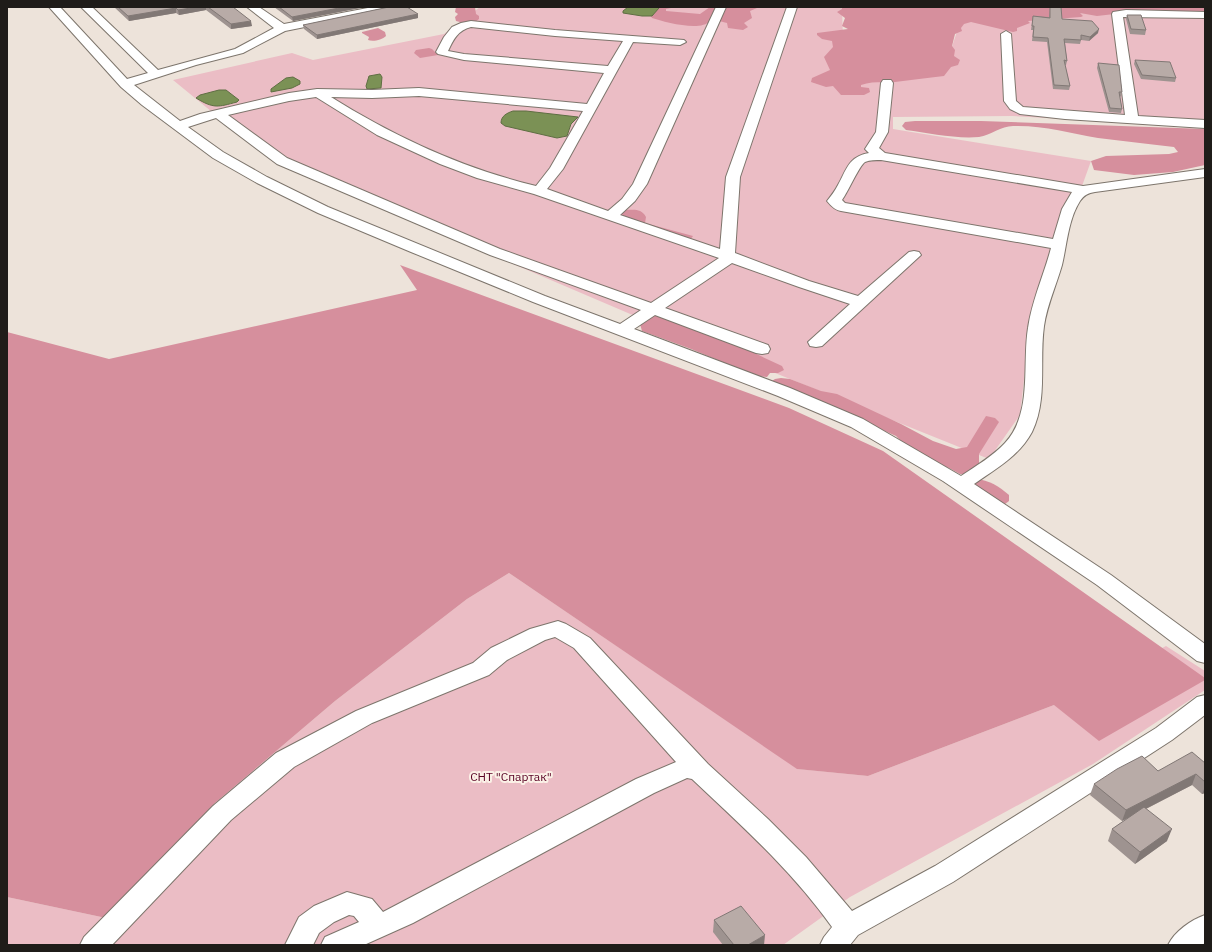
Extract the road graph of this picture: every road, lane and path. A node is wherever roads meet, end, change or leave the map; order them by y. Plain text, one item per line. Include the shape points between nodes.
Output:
1 (54, 7) edge
2 (86, 7) edge
3 (252, 7) edge
4 (389, 7) edge
5 (721, 7) edge
6 (792, 7) edge
7 (1205, 16) edge
8 (282, 28) junction
9 (1006, 34) dead end
10 (630, 38) junction
11 (680, 42) dead end
12 (612, 70) junction
13 (155, 74) junction
14 (887, 83) dead end
15 (125, 84) junction
16 (317, 93) junction
17 (590, 108) junction
18 (219, 114) junction
19 (1132, 120) junction
20 (1205, 124) edge
21 (177, 126) junction
22 (881, 156) junction
23 (1205, 173) edge
24 (1083, 190) junction
25 (539, 191) junction
26 (609, 216) junction
27 (1059, 245) junction
28 (914, 255) dead end
29 (729, 256) junction
30 (861, 302) junction
31 (653, 310) junction
32 (622, 330) junction
33 (816, 342) dead end
34 (762, 349) dead end
35 (962, 484) junction
36 (1205, 655) edge
37 (1205, 703) edge
38 (699, 771) junction
39 (378, 926) junction
40 (1205, 928) edge
41 (841, 936) edge
42 (94, 945) edge
43 (299, 945) edge
44 (335, 945) edge
45 (1182, 945) edge

1 - 15 street
2 - 13 street
3 - 8 street
4 - 8 street
5 - 26 street via 640,184 630,201
6 - 29 street via 733,177
7 - 19 street via 1117,14
8 - 13 street via 239,51
9 - 19 street via 1010,101 1014,106 1031,112
10 - 11 street
10 - 12 street
10 - 12 street via 471,24 463,25 450,34 442,52 464,57
12 - 17 street
13 - 15 street
14 - 22 street via 882,132 872,148
15 - 21 street
16 - 17 street via 419,92
16 - 18 street via 302,94
16 - 25 street via 419,150 478,174
17 - 25 street via 556,169
18 - 21 street
18 - 31 street via 282,160 495,252
19 - 20 street
21 - 32 street via 218,155 322,210
22 - 24 street
22 - 27 street via 861,159 834,201 836,204
23 - 24 street
24 - 27 street via 1078,193 1069,211
25 - 26 street
26 - 29 street
27 - 35 street via 1040,309 1035,335 1033,392 1022,432 1008,452
28 - 30 street
29 - 30 street
29 - 31 street
30 - 33 street
31 - 32 street
31 - 34 street
32 - 35 street via 857,423
35 - 36 street via 1104,580
37 - 41 street via 1164,734 944,874
38 - 39 street via 685,768 645,786
38 - 41 street via 786,851 832,903
38 - 42 street via 582,643 558,629 538,634 499,654 481,669 364,717 285,760 222,813
39 - 43 street via 363,907 347,903 324,914 309,925
39 - 44 street
40 - 45 street

